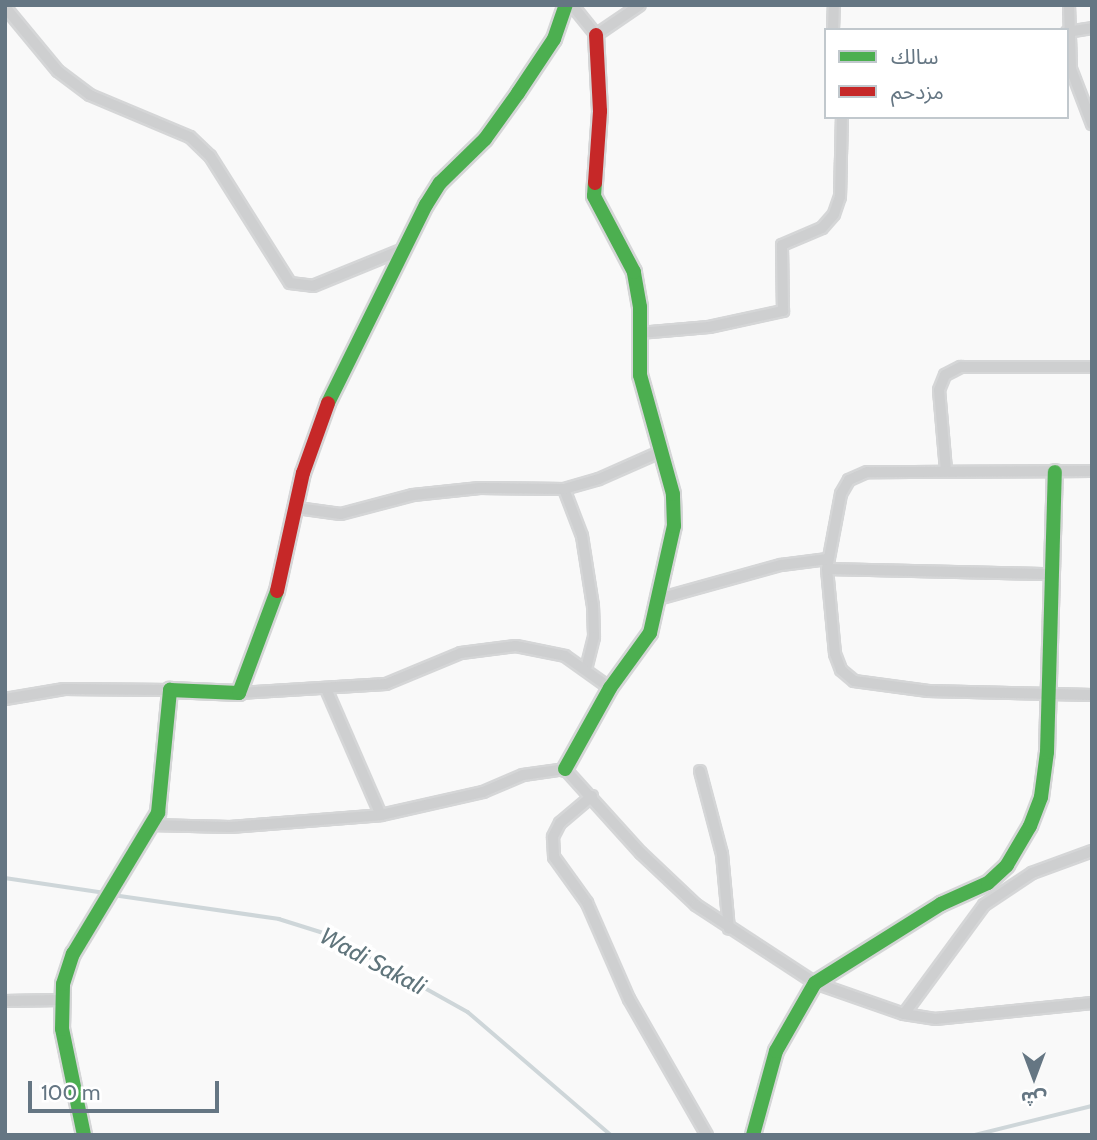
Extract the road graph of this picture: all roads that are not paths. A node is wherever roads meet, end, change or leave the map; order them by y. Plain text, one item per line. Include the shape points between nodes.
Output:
1 (566, 5) edge
2 (572, 5) edge
3 (640, 5) edge
4 (834, 5) edge
5 (1069, 5) edge
6 (5, 6) edge
7 (833, 28) edge
8 (1092, 28) edge
9 (1069, 31) edge
10 (596, 35) junction
11 (842, 119) edge
12 (1092, 124) edge
13 (401, 250) junction
14 (639, 333) junction
15 (1092, 367) edge
16 (660, 452) junction
17 (946, 470) junction
18 (1092, 471) edge
19 (1055, 472) junction
20 (564, 489) junction
21 (298, 509) junction
22 (828, 564) junction
23 (1053, 574) junction
24 (658, 599) junction
25 (586, 669) junction
26 (610, 688) junction
27 (170, 690) junction
28 (1048, 690) junction
29 (327, 691) junction
30 (239, 694) junction
31 (1092, 695) edge
32 (5, 699) edge
33 (565, 769) junction
34 (700, 771) dead end
35 (592, 796) junction
36 (381, 815) junction
37 (151, 825) junction
38 (1092, 851) edge
39 (988, 883) junction
40 (1005, 889) junction
41 (729, 929) junction
42 (815, 983) junction
43 (60, 1000) junction
44 (5, 1001) edge
45 (1092, 1003) edge
46 (904, 1014) junction
47 (84, 1135) edge
48 (707, 1135) edge
49 (753, 1135) edge

1 - 13 street via 554,39 518,93 485,139 440,183
2 - 10 street
3 - 10 street
4 - 7 street
5 - 9 street
6 - 13 street via 58,71 90,95 190,137 210,156 290,283 313,286
8 - 9 street
9 - 12 street via 1071,69
10 - 14 street via 600,111 594,196 634,272
11 - 14 street via 840,197 822,228 782,245 783,311 709,327
13 - 21 street via 315,432
14 - 16 street via 640,375
15 - 17 street via 961,367 945,375 939,390
16 - 20 street
16 - 24 street via 673,494 674,526
17 - 19 street
17 - 22 street via 867,472 849,480 841,494
18 - 19 street
19 - 23 street
20 - 21 street via 466,489 413,495 341,514
20 - 25 street via 582,536 593,606 594,636
21 - 30 street via 285,571
22 - 23 street
22 - 24 street via 781,565
22 - 28 street via 835,654 841,670 854,681 928,691
23 - 28 street
24 - 26 street via 650,633
25 - 26 street
25 - 29 street via 565,656 537,649 484,648 386,684
26 - 33 street
27 - 30 street
27 - 32 street via 64,690
27 - 37 street via 162,790
28 - 31 street
28 - 39 street via 1041,797 1007,865
29 - 30 street
29 - 36 street
33 - 35 street
33 - 36 street via 523,775 483,792
34 - 41 street via 723,855
35 - 41 street via 641,853
35 - 48 street via 560,822 553,837 554,857 587,904 629,999
36 - 37 street via 230,827
37 - 43 street via 73,954
38 - 40 street via 1032,873
39 - 40 street
39 - 42 street via 941,904
40 - 46 street via 984,905
41 - 42 street
42 - 46 street
42 - 49 street via 776,1051
43 - 44 street
43 - 47 street via 66,1058
45 - 46 street via 958,1018

